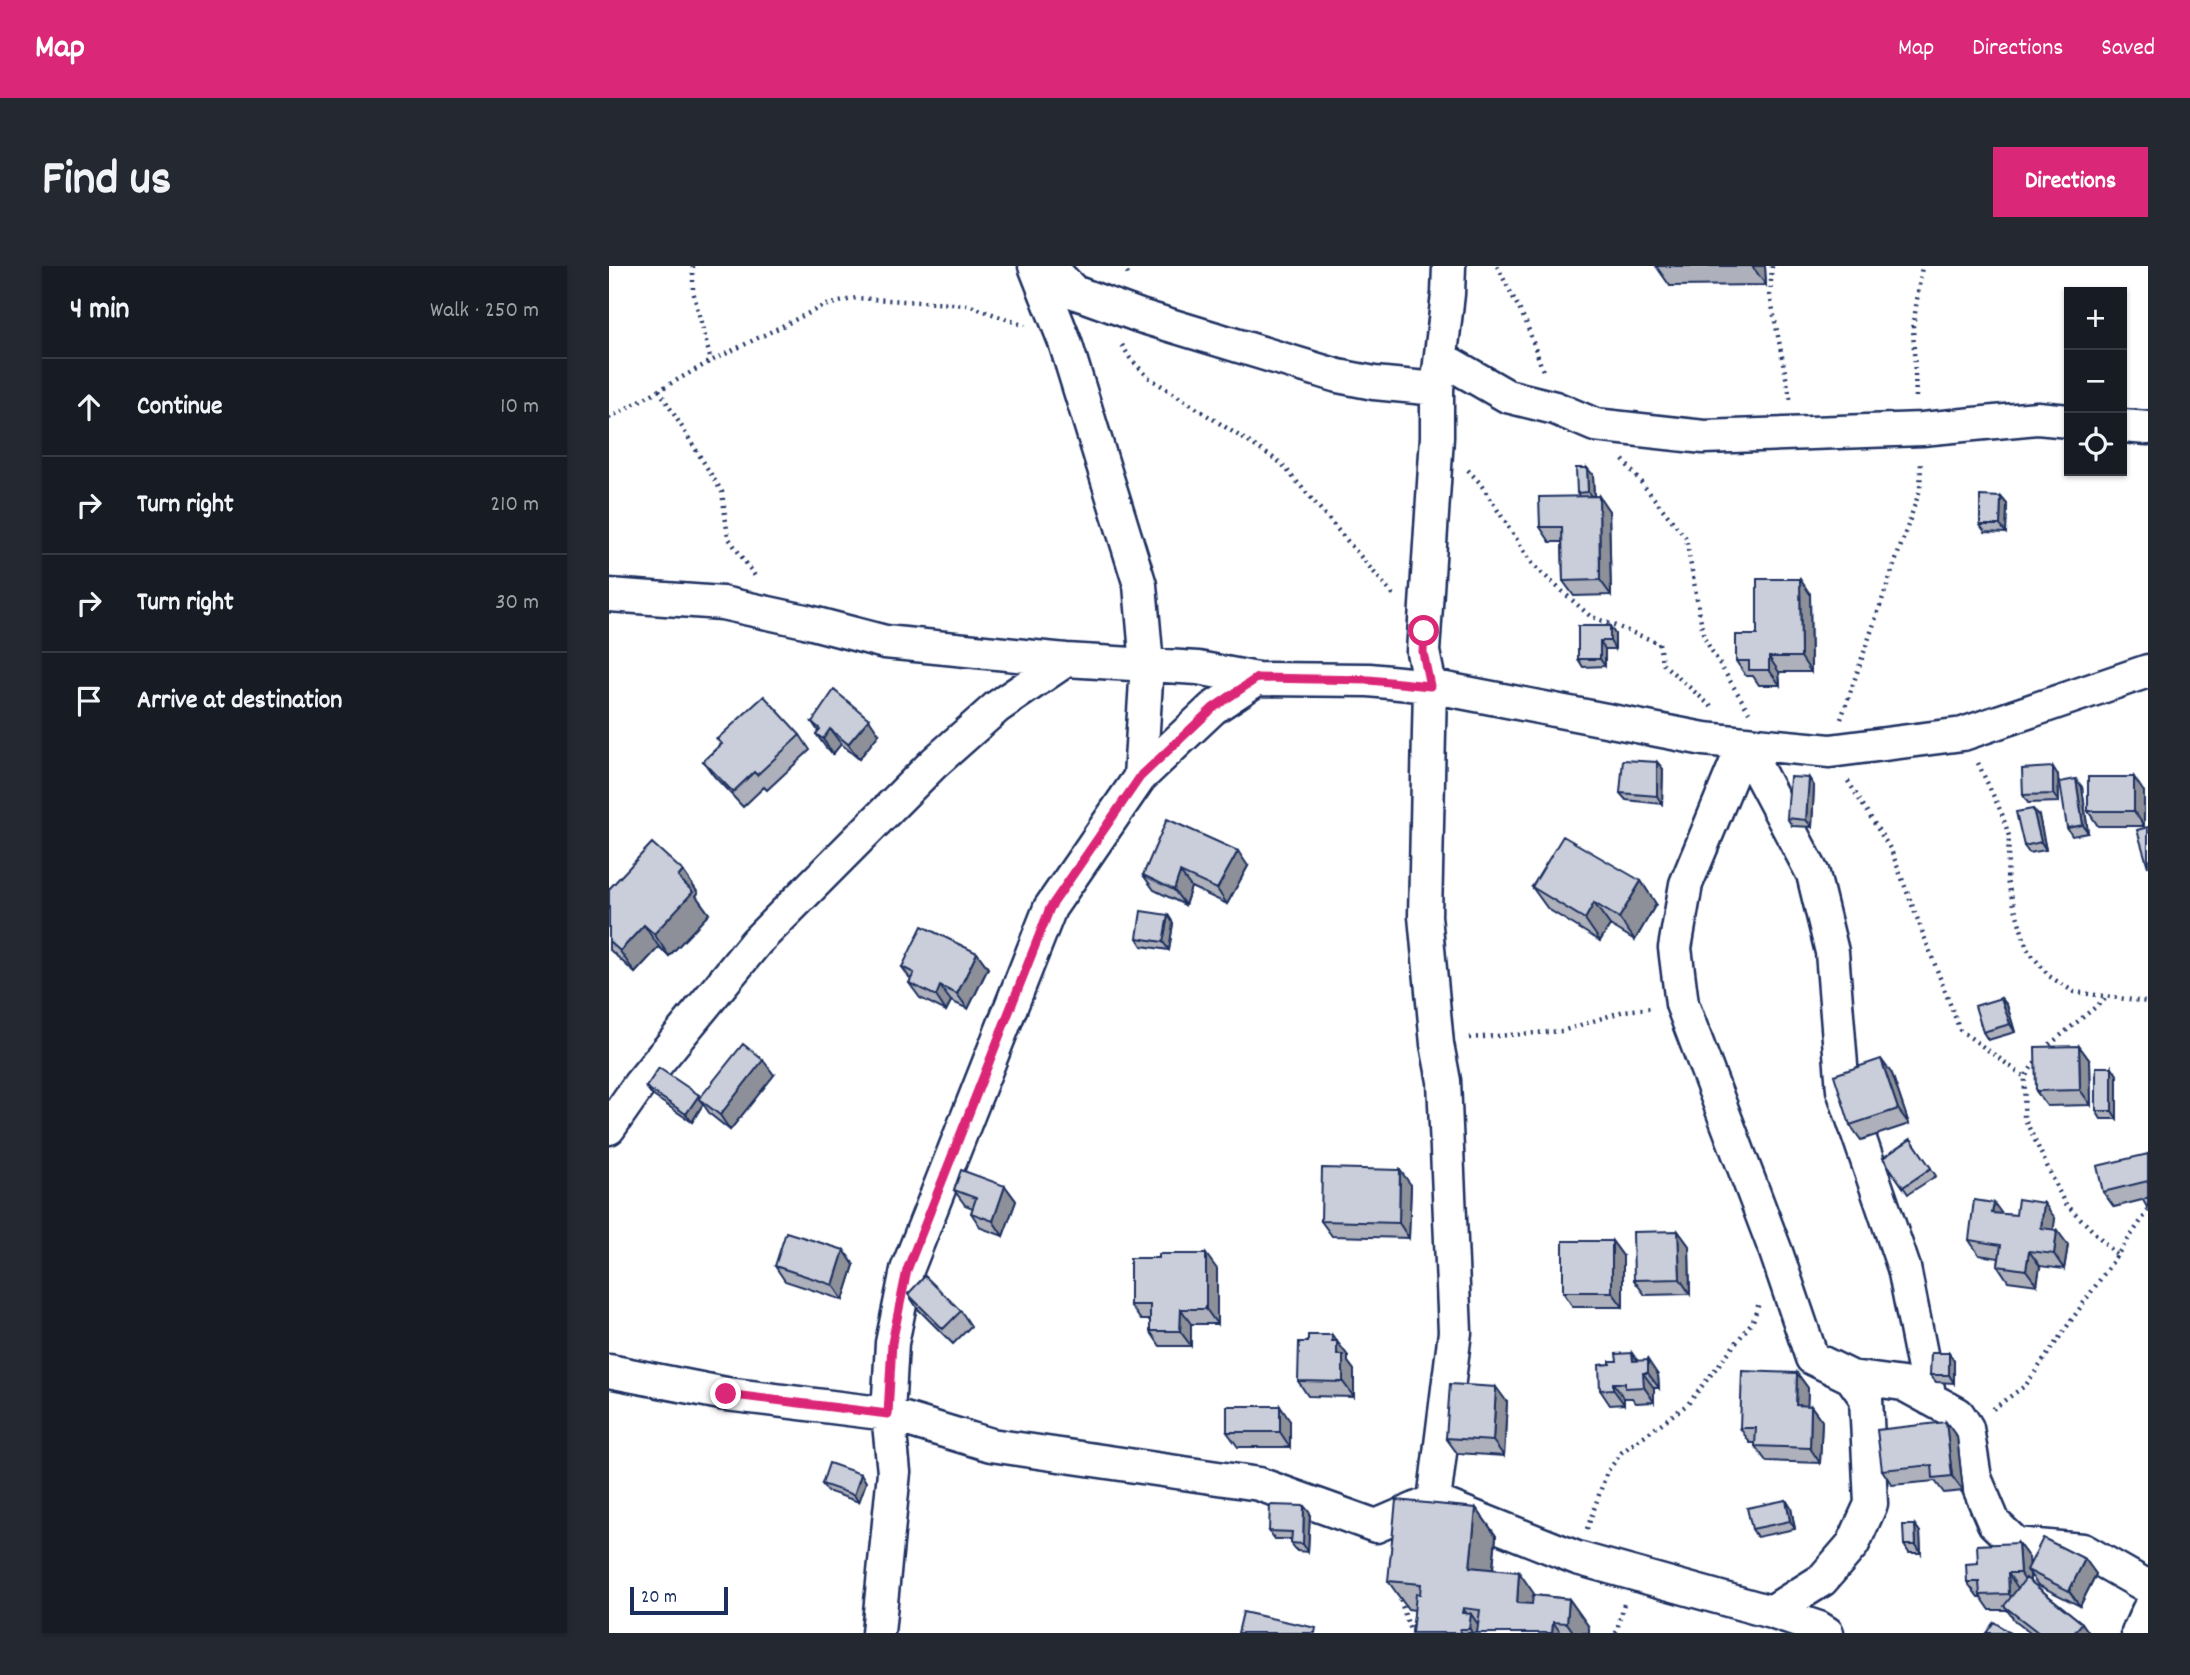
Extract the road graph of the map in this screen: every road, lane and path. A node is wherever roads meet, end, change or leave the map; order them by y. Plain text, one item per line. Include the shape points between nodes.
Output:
1 (693, 266) edge
2 (1035, 266) edge
3 (1049, 266) edge
4 (1449, 266) edge
5 (1497, 266) edge
6 (1772, 266) edge
7 (1922, 266) edge
8 (1093, 300) junction
9 (1065, 342) junction
10 (1441, 358) junction
11 (711, 361) junction
12 (1437, 389) junction
13 (659, 390) junction
14 (1555, 408) junction
15 (609, 418) edge
16 (2064, 421) edge
17 (1595, 425) junction
18 (2127, 426) edge
19 (2148, 428) edge
20 (1921, 429) junction
21 (1798, 433) junction
22 (1437, 437) junction
23 (609, 595) edge
24 (782, 615) junction
25 (1424, 631) junction
26 (1066, 660) junction
27 (1147, 665) junction
28 (2148, 671) edge
29 (1257, 678) junction
30 (1430, 686) junction
31 (1963, 734) junction
32 (1749, 744) junction
33 (1830, 751) junction
34 (1140, 777) junction
35 (2109, 996) junction
36 (2148, 1002) edge
37 (1682, 1004) junction
38 (1437, 1044) junction
39 (2025, 1077) junction
40 (609, 1128) edge
41 (2148, 1211) edge
42 (1776, 1252) junction
43 (2117, 1255) junction
44 (609, 1371) edge
45 (1851, 1377) junction
46 (1930, 1399) junction
47 (888, 1414) junction
48 (1967, 1428) junction
49 (1434, 1501) junction
50 (1577, 1558) junction
51 (1395, 1585) edge
52 (2148, 1587) edge
53 (2148, 1611) edge
54 (1771, 1612) junction
55 (878, 1633) edge
56 (1411, 1633) edge
57 (1827, 1633) edge
58 (2138, 1633) edge

1 - 11 path via 693,291
2 - 9 street
3 - 8 street via 1075,292
4 - 10 street
5 - 14 path via 1526,322
6 - 21 path via 1769,295
7 - 20 path via 1913,327
8 - 12 street via 1338,376
8 - 25 path via 1130,358 1148,377 1281,463
9 - 11 path via 968,305 856,298 823,306
9 - 27 street via 1140,585
10 - 12 street
10 - 14 street via 1507,396
11 - 13 path
12 - 22 street
13 - 15 path
13 - 24 path via 722,492 728,537
14 - 17 street
16 - 20 street via 2038,418
17 - 21 street via 1704,437
17 - 32 path via 1686,538 1704,638
18 - 19 street
20 - 21 street
20 - 33 path via 1920,490
22 - 25 street
22 - 32 path via 1480,483 1534,566 1590,617 1659,643 1662,663
23 - 24 street via 722,603
24 - 26 street via 885,642
25 - 30 street
26 - 27 street
26 - 40 street via 997,707 933,764 756,942
27 - 29 street
27 - 34 street
28 - 31 street
29 - 30 street
29 - 34 street via 1213,708
30 - 32 street via 1704,740
30 - 38 street via 1425,916
31 - 33 street
31 - 35 path via 2010,836 2007,881 2027,949 2049,976 2074,992
32 - 33 street
32 - 37 street via 1686,884 1675,948
32 - 46 street via 1813,874 1832,952 1843,1090 1904,1268
33 - 39 path via 1891,850 1960,1030
34 - 47 street via 1050,908 927,1218 907,1270 892,1343
35 - 36 path
35 - 39 path via 2046,1045
37 - 38 path via 1624,1012 1562,1031
37 - 42 street
38 - 49 street via 1444,1080 1455,1332
39 - 43 path via 2024,1117 2064,1202
41 - 43 path
42 - 45 street via 1812,1358
42 - 50 path via 1753,1321 1688,1404 1622,1452 1607,1472
43 - 48 path via 2026,1385
44 - 47 street via 726,1394
45 - 46 street via 1903,1384
45 - 54 street via 1866,1398 1871,1504 1853,1544 1822,1580
46 - 48 street via 1958,1415
47 - 49 street via 991,1445 1259,1484 1376,1526
47 - 55 street via 894,1472
48 - 52 street via 1975,1478 1994,1523 2017,1544 2083,1550
49 - 50 street
50 - 54 street
51 - 56 path
53 - 58 street
54 - 57 street

